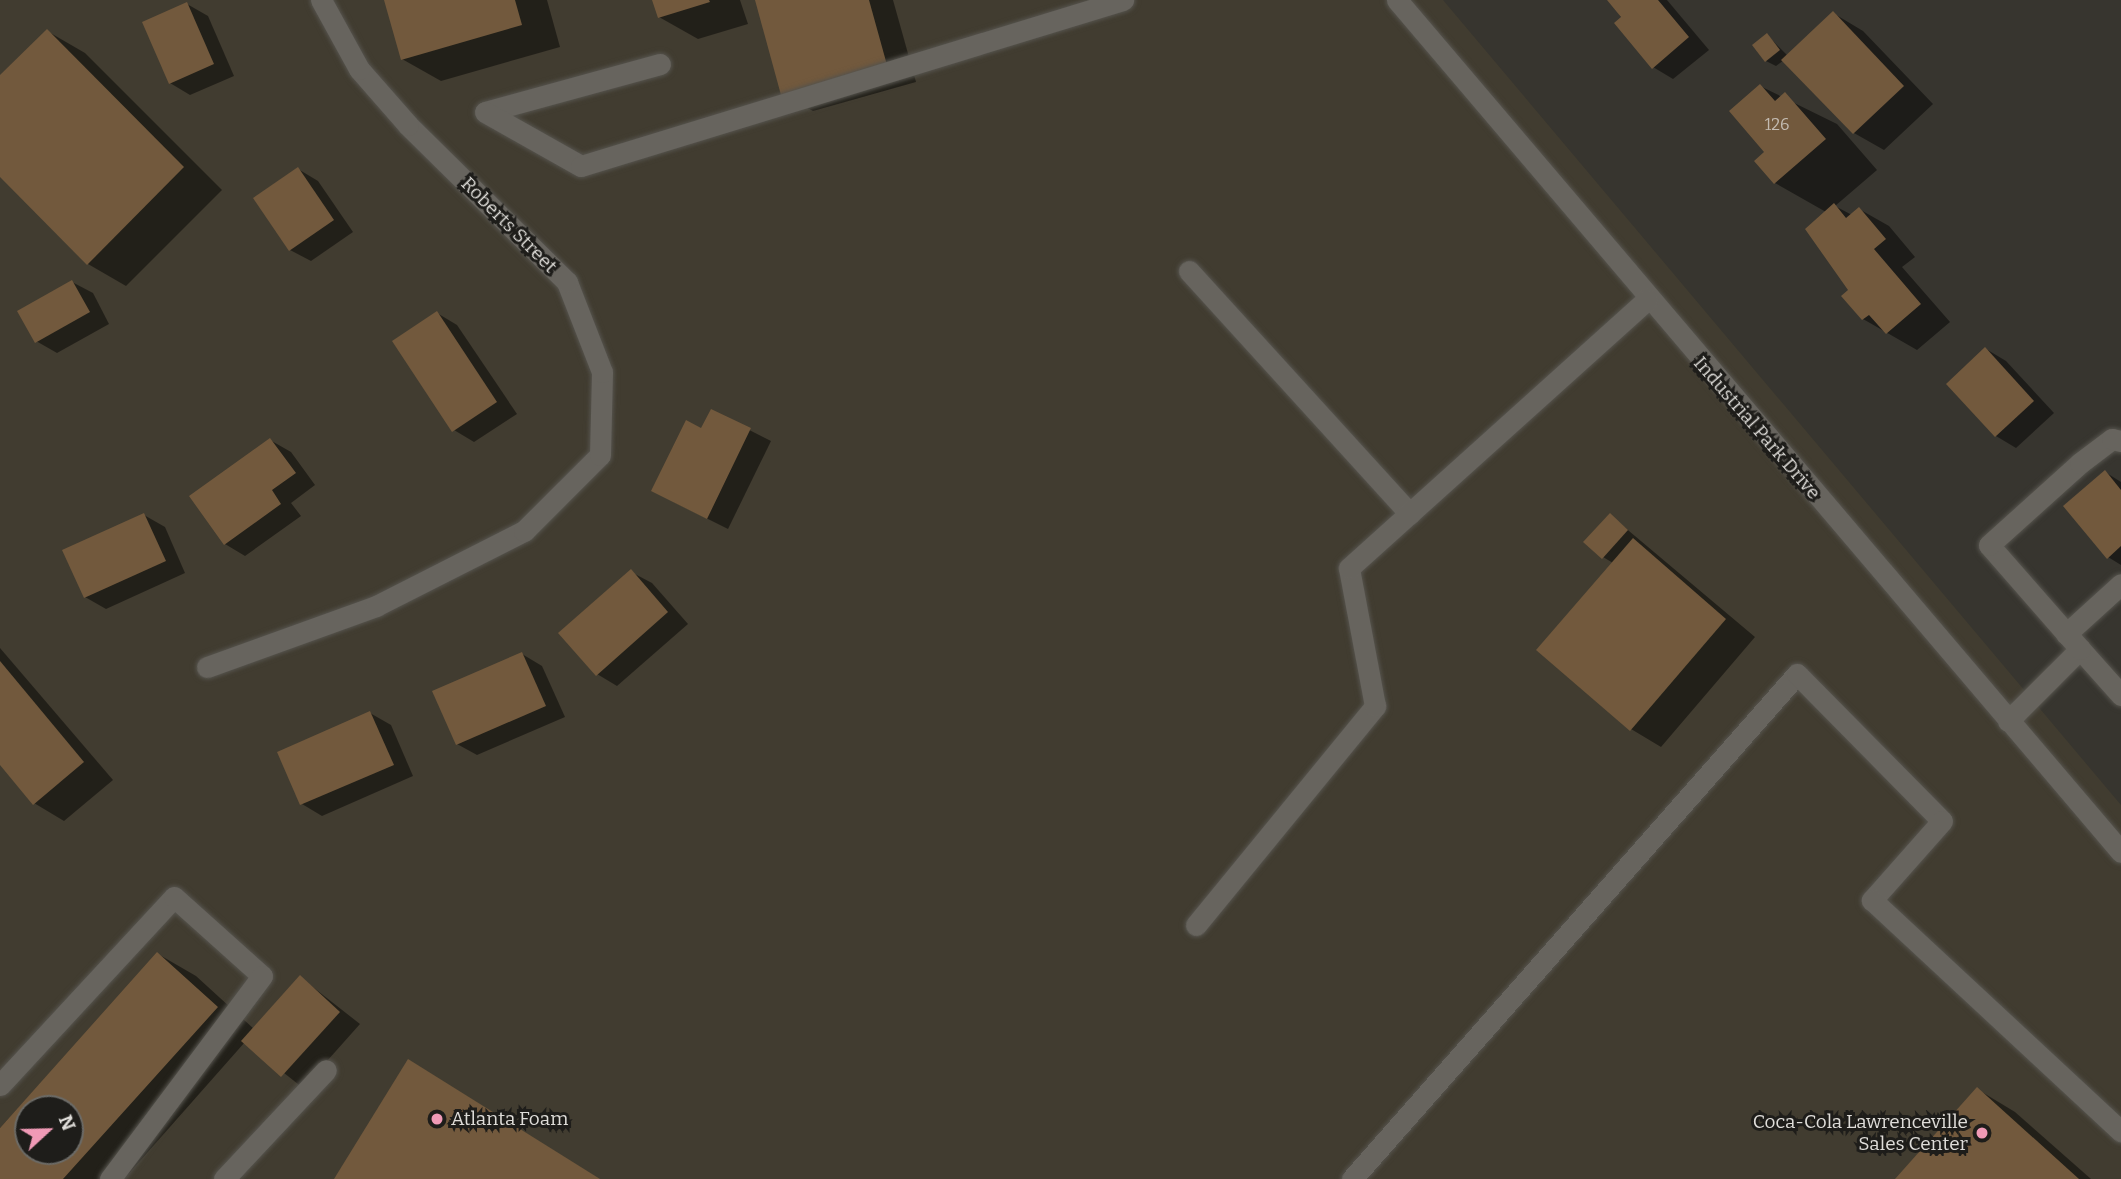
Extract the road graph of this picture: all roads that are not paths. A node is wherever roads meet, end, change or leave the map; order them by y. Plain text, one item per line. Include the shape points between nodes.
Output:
1 (321, 0) edge
2 (1123, 0) edge
3 (1397, 0) edge
4 (660, 64) dead end
5 (1189, 271) dead end
6 (1647, 300) junction
7 (2121, 440) edge
8 (1409, 514) junction
9 (2121, 584) edge
10 (2073, 642) junction
11 (206, 667) dead end
12 (2121, 695) edge
13 (2008, 721) junction
14 (2117, 839) edge
15 (1196, 925) dead end
16 (326, 1070) dead end
17 (0, 1085) edge
18 (2121, 1131) edge
19 (110, 1179) edge
20 (224, 1179) edge
21 (1352, 1179) edge

1 - 11 street, Roberts Street via 359,69 408,125 567,282 602,372 600,455 524,531 376,606
2 - 4 street via 581,166 485,112
3 - 6 street, Industrial Park Drive
5 - 8 street
6 - 8 street
6 - 13 street, Industrial Park Drive
7 - 10 street via 2112,439 2080,463 1989,544
8 - 15 street via 1349,568 1375,706
9 - 10 street
10 - 12 street
10 - 13 street
13 - 14 street, Industrial Park Drive
16 - 20 street
17 - 19 street via 174,897 262,976
18 - 21 street via 1872,901 1942,821 1797,674

